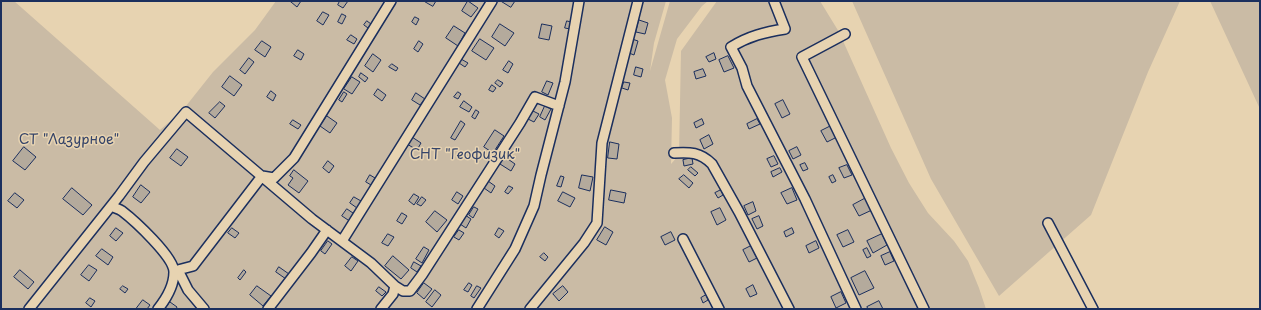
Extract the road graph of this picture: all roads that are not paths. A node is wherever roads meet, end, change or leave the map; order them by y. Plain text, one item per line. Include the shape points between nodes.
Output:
1 (391, 1) edge
2 (492, 1) edge
3 (580, 1) edge
4 (638, 1) edge
5 (774, 1) edge
6 (845, 34) dead end
7 (559, 106) junction
8 (674, 153) dead end
9 (262, 176) junction
10 (111, 206) junction
11 (1048, 223) dead end
12 (327, 230) junction
13 (683, 239) dead end
14 (342, 241) junction
15 (176, 271) junction
16 (395, 286) junction
17 (29, 309) edge
18 (158, 309) edge
19 (204, 309) edge
20 (268, 309) edge
21 (381, 309) edge
22 (477, 309) edge
23 (530, 309) edge
24 (719, 309) edge
25 (788, 309) edge
26 (856, 309) edge
27 (924, 309) edge
28 (1093, 309) edge

1 - 9 street via 294,158 274,178
2 - 14 street
3 - 7 street
4 - 23 street via 602,143 597,224
5 - 26 street via 785,29 745,38 731,47 742,68 747,86 805,199
6 - 27 street via 802,57
7 - 16 street via 535,97 422,275 410,291 403,291
7 - 22 street via 534,206 515,249
8 - 25 street via 691,152 706,158 712,164
9 - 10 street via 186,112
9 - 12 street
9 - 15 street via 194,266
10 - 15 street via 121,210 158,245
10 - 17 street
11 - 28 street
12 - 14 street
12 - 20 street
13 - 24 street
14 - 16 street
15 - 18 street via 172,285
15 - 19 street
16 - 21 street via 393,294

